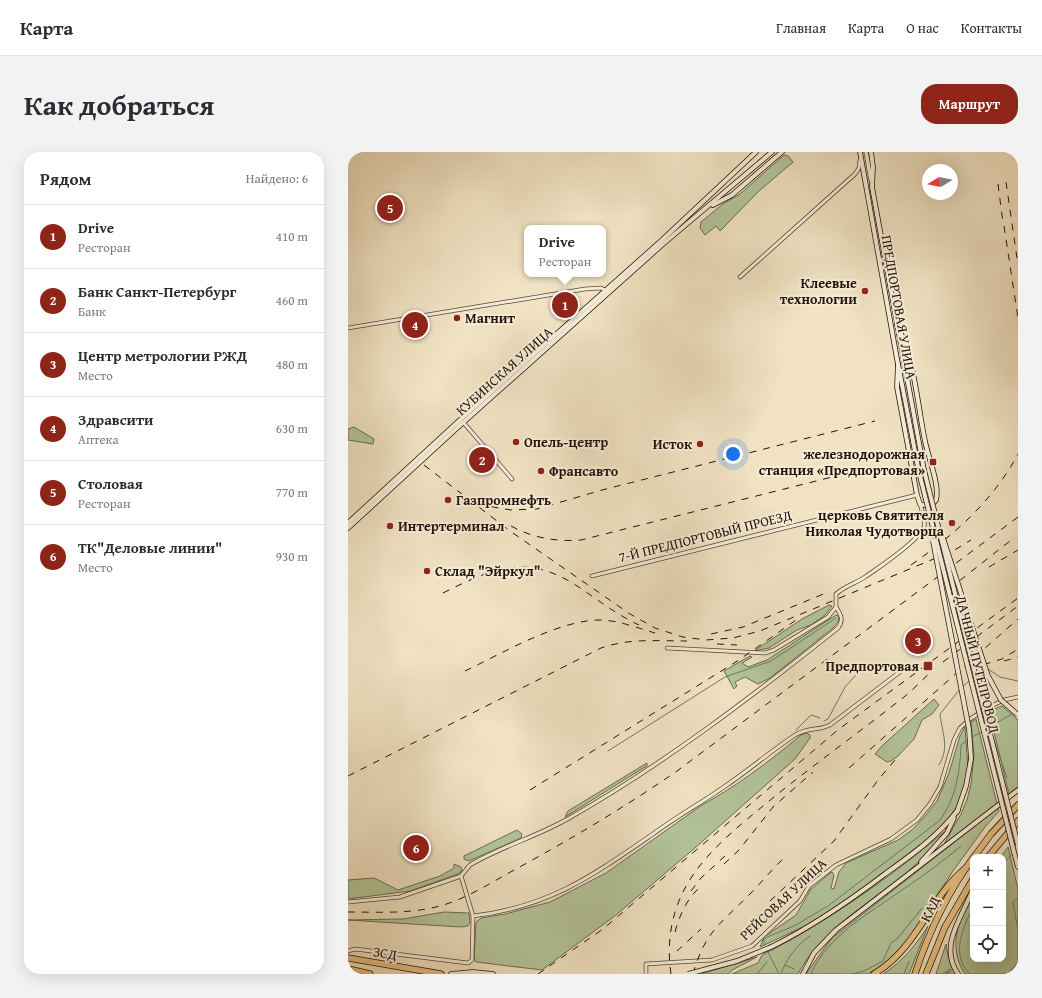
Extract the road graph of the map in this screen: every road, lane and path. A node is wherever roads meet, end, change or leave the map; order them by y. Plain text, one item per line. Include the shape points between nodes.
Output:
1 (756, 152) edge
2 (772, 152) edge
3 (782, 152) edge
4 (860, 152) edge
5 (866, 152) edge
6 (871, 152) edge
7 (855, 174) junction
8 (865, 177) junction
9 (872, 187) junction
10 (704, 210) junction
11 (740, 277) dead end
12 (607, 291) junction
13 (897, 325) junction
14 (348, 328) edge
15 (898, 364) junction
16 (462, 420) junction
17 (923, 464) joint
18 (918, 466) joint
19 (512, 479) dead end
20 (917, 495) junction
21 (920, 504) junction
22 (348, 523) edge
23 (931, 523) junction
24 (938, 527) junction
25 (348, 528) edge
26 (592, 576) dead end
27 (836, 607) junction
28 (666, 648) dead end
29 (905, 668) dead end
30 (1018, 697) edge
31 (1018, 715) edge
32 (1018, 790) edge
33 (1018, 805) edge
34 (958, 810) junction
35 (1018, 822) edge
36 (1018, 845) edge
37 (975, 854) edge
38 (991, 854) edge
39 (970, 862) edge
40 (1018, 867) edge
41 (966, 868) junction
42 (910, 873) junction
43 (461, 876) junction
44 (970, 884) edge
45 (972, 890) edge
46 (348, 902) edge
47 (473, 916) junction
48 (348, 951) edge
49 (348, 958) edge
50 (348, 969) edge
51 (370, 974) edge
52 (441, 974) edge
53 (451, 974) edge
54 (493, 974) edge
55 (646, 974) edge
56 (688, 974) edge
57 (803, 974) edge
58 (874, 974) edge
59 (916, 974) edge
60 (926, 974) edge
61 (958, 974) edge

1 - 12 main road, КУБИНСКАЯ УЛИЦА
2 - 10 main road, КУБИНСКАЯ УЛИЦА
3 - 10 main road via 732,195
4 - 7 street via 859,168
4 - 8 main road, ПРЕДПОРТОВАЯ УЛИЦА
5 - 9 street, ПРЕДПОРТОВАЯ УЛИЦА
6 - 9 main road via 874,167
7 - 8 street via 861,173
7 - 11 street
8 - 15 main road, ПРЕДПОРТОВАЯ УЛИЦА
9 - 13 main road, ПРЕДПОРТОВАЯ УЛИЦА
10 - 12 main road, КУБИНСКАЯ УЛИЦА
12 - 14 street via 601,288 585,289
12 - 16 main road, КУБИНСКАЯ УЛИЦА
13 - 17 main road, ПРЕДПОРТОВАЯ УЛИЦА
13 - 21 main road via 908,355 925,445 937,491 934,503 924,506
15 - 18 main road, ПРЕДПОРТОВАЯ УЛИЦА
15 - 20 main road via 897,387
16 - 19 street
16 - 22 main road, КУБИНСКАЯ УЛИЦА
16 - 25 main road, КУБИНСКАЯ УЛИЦА
17 - 24 main road, ДАЧНЫЙ ПУТЕПРОВОД, bridge
18 - 23 main road, ДАЧНЫЙ ПУТЕПРОВОД, bridge
20 - 21 main road
20 - 26 street, 7-Й ПРЕДПОРТОВЫЙ ПРОЕЗД
21 - 27 street via 924,520 921,532 899,552 836,594
23 - 34 main road, bridge via 969,729 971,759
23 - 40 main road, ДАЧНЫЙ ПУТЕПРОВОД, bridge
24 - 31 main road, bridge via 988,676 1001,700
24 - 36 main road, ДАЧНЫЙ ПУТЕПРОВОД, bridge
27 - 28 street via 817,625 766,653
27 - 43 street via 842,618 838,628 716,721 570,818 478,860
29 - 47 street via 830,725 808,728 795,735 725,787 586,880 544,900 515,909
30 - 55 street, РЕЙСОВАЯ УЛИЦА via 1004,700 989,708 960,728 940,787 930,804 912,825 891,839 836,864 809,886 800,901 752,946 704,962 646,964
32 - 42 main road
33 - 37 highway, КАД
34 - 42 main road via 947,833
34 - 56 main road, bridge via 933,838 808,929 737,961
35 - 38 highway
39 - 41 highway, КАД
41 - 58 highway via 951,880 921,927 899,955
41 - 59 highway, КАД via 946,903 922,954
42 - 57 main road via 836,930 814,953
43 - 46 street via 400,897
43 - 47 street
44 - 60 highway, КАД via 945,927
45 - 61 main road via 954,927 951,940 951,960
47 - 48 street via 472,960 468,963 355,949
49 - 52 highway, ЗСД
50 - 51 highway, ЗСД
53 - 54 main road

